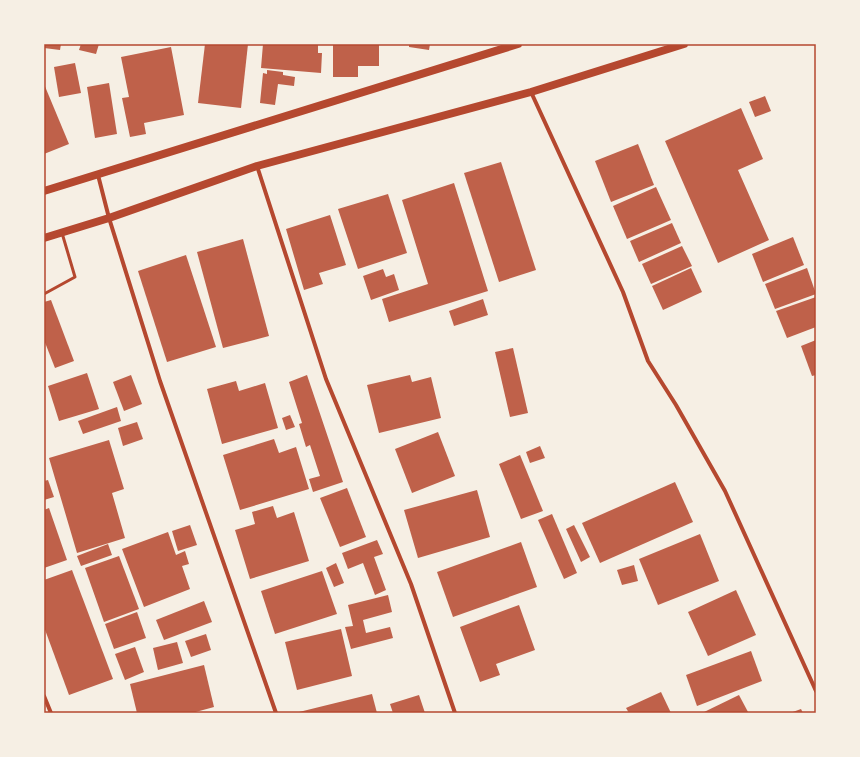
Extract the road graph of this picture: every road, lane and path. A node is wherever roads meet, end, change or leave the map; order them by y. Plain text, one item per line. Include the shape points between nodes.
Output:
1 (518, 44) edge
2 (684, 44) edge
3 (530, 92) junction
4 (257, 166) junction
5 (98, 175) junction
6 (44, 192) edge
7 (109, 218) junction
8 (62, 233) junction
9 (44, 238) edge
10 (44, 294) edge
11 (816, 691) edge
12 (44, 696) edge
13 (51, 713) edge
14 (276, 713) edge
15 (455, 713) edge

1 - 5 main road
2 - 3 main road
3 - 4 main road
3 - 11 street via 623,292 648,361 725,491
4 - 7 main road
4 - 15 street via 326,379 410,584
5 - 6 main road
5 - 7 street
7 - 8 main road
7 - 14 street via 160,381
8 - 9 main road
8 - 10 lane via 75,277
12 - 13 street

